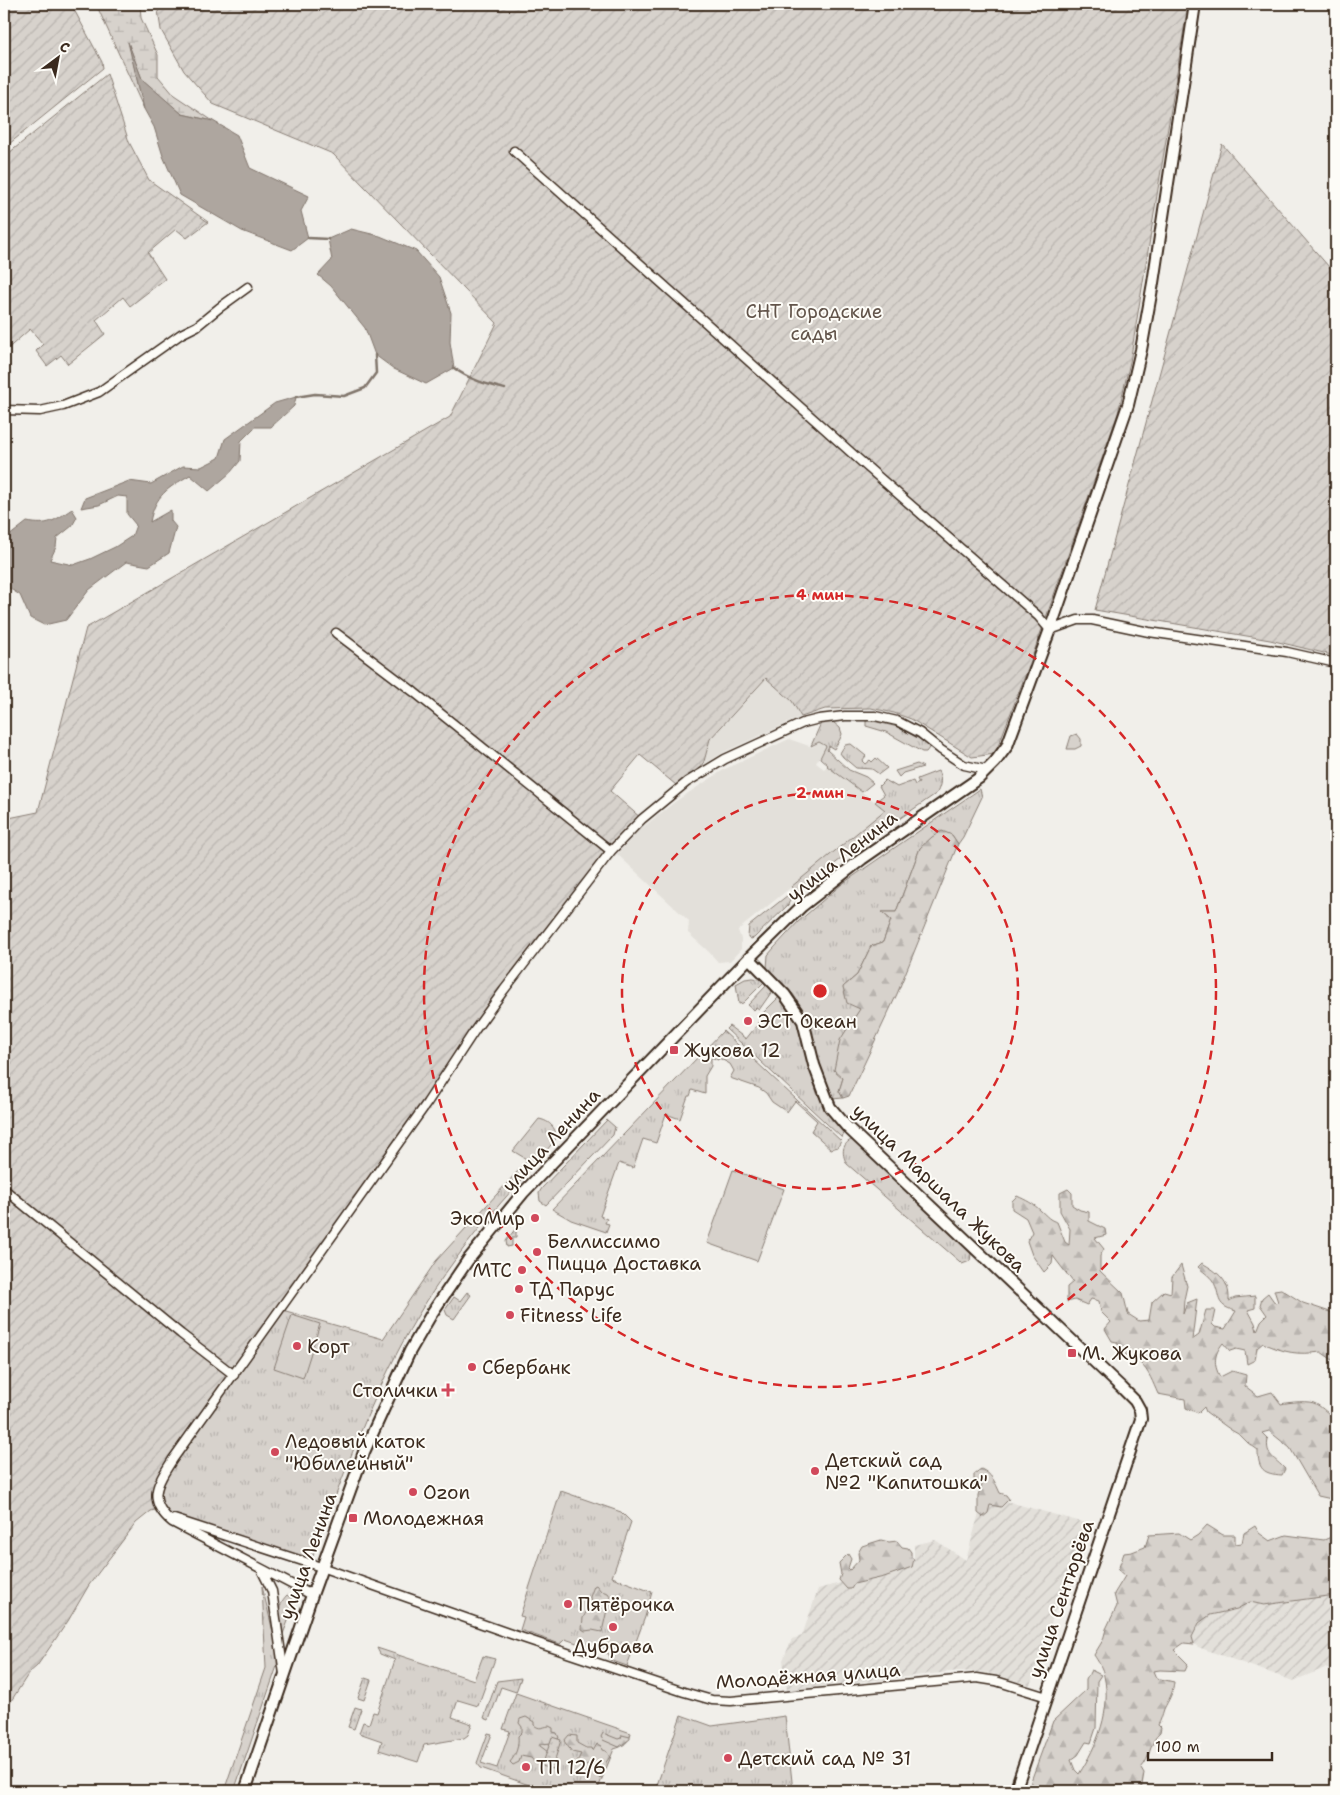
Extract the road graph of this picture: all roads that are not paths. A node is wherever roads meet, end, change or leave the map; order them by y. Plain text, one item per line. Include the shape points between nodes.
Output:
1 (1195, 4) edge
2 (514, 151) dead end
3 (248, 287) dead end
4 (4, 410) edge
5 (1050, 630) junction
6 (336, 633) dead end
7 (1336, 663) edge
8 (988, 770) junction
9 (611, 851) junction
10 (748, 958) junction
11 (4, 1189) edge
12 (234, 1374) junction
13 (1141, 1419) joint
14 (164, 1516) junction
15 (322, 1567) junction
16 (262, 1569) junction
17 (312, 1595) junction
18 (284, 1676) junction
19 (1046, 1697) junction
20 (245, 1791) edge
21 (1015, 1791) edge

1 - 5 main road, улица Ленина via 1141,350 1128,405
2 - 5 street
3 - 4 street via 197,326 99,392 40,411
5 - 7 street via 1078,620 1092,620
5 - 8 main road, улица Ленина via 1010,738
6 - 9 street
8 - 9 street via 964,765 920,733 897,721 875,716 819,719 740,751 687,782 642,819
8 - 10 main road, улица Ленина via 818,892
9 - 12 street via 475,1030 427,1103
10 - 13 main road, улица Маршала Жукова via 785,995 802,1022 830,1107 846,1126 1110,1376 1135,1401
10 - 15 main road, улица Ленина via 523,1193 468,1260 432,1313 391,1390 364,1452
11 - 12 street
12 - 14 street via 160,1480 156,1491 159,1509
13 - 19 main road, улица Сентюрёва
14 - 15 street, Молодёжная улица
14 - 16 street
15 - 17 main road, улица Ленина
15 - 19 street, Молодёжная улица via 712,1700 731,1701 977,1678
16 - 17 street
16 - 18 street via 272,1591
17 - 18 main road, улица Ленина
18 - 20 main road, улица Ленина
19 - 21 main road, улица Сентюрёва

